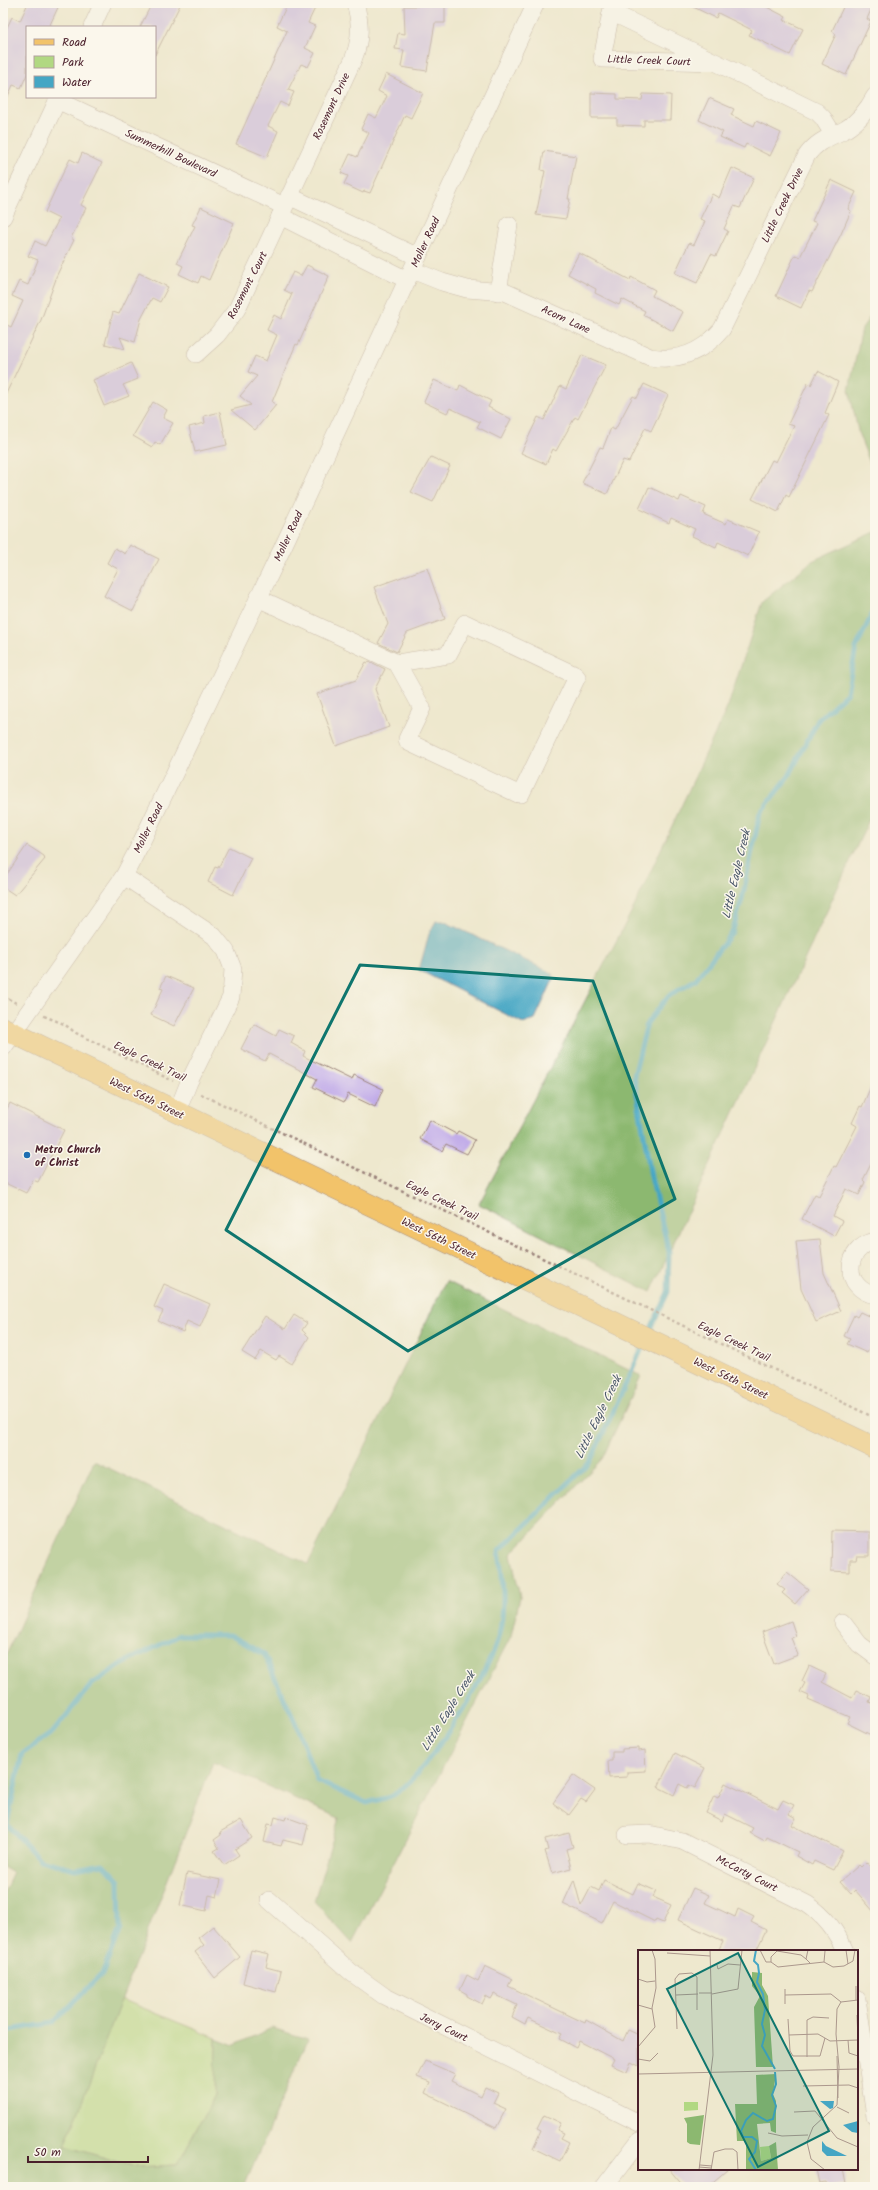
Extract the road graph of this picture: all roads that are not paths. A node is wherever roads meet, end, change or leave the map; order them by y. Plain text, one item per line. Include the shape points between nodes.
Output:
1 (103, 3) edge
2 (355, 3) edge
3 (536, 3) edge
4 (92, 26) edge
5 (715, 62) junction
6 (875, 96) edge
7 (58, 99) edge
8 (833, 134) junction
9 (284, 206) junction
10 (3, 217) edge
11 (509, 225) dead end
12 (412, 269) junction
13 (498, 292) junction
14 (715, 337) joint
15 (196, 354) dead end
16 (258, 598) junction
17 (398, 663) junction
18 (124, 876) junction
19 (6, 1037) edge
20 (177, 1112) junction
21 (875, 1241) edge
22 (875, 1295) edge
23 (875, 1448) edge
24 (843, 1623) dead end
25 (875, 1656) edge
26 (627, 1835) dead end
27 (269, 1900) dead end
28 (845, 1950) edge
29 (858, 2005) edge
30 (866, 2046) edge
31 (875, 2116) edge
32 (638, 2123) edge
33 (638, 2142) edge
34 (604, 2187) edge

1 - 4 street
2 - 9 street, Rosemont Drive via 360,29 356,52
3 - 12 street, Moller Road
5 - 5 street, Little Creek Court via 602,59 612,12 632,22
5 - 8 street, Little Creek Court via 817,112
6 - 8 street, Little Creek Drive via 861,116 844,130
7 - 9 street, Summerhill Boulevard
7 - 10 street
8 - 14 street, Little Creek Drive via 812,148 803,162 727,321
9 - 12 street, Summerhill Boulevard
9 - 12 street, Summerhill Boulevard
9 - 15 street, Rosemont Court via 237,309 217,335
11 - 13 street
12 - 13 street, Acorn Lane via 467,289
12 - 16 street, Moller Road
13 - 14 street, Acorn Lane via 505,292 650,357 681,356 696,351
16 - 17 street
16 - 18 street, Moller Road
17 - 17 street via 448,655 465,623 577,677 521,794 408,742 407,739 422,708
18 - 19 street, Moller Road via 31,1011
18 - 20 street via 214,936 226,951 233,969 231,997
19 - 20 main road, West 56th Street
20 - 23 main road, West 56th Street
21 - 22 street via 864,1244 856,1252 851,1270 861,1289
24 - 25 street via 859,1644
26 - 28 street, McCarty Court via 649,1834 682,1841 807,1904 823,1917
27 - 32 street, Jerry Court via 352,1974 394,2001
29 - 30 street
30 - 31 street
33 - 34 street

